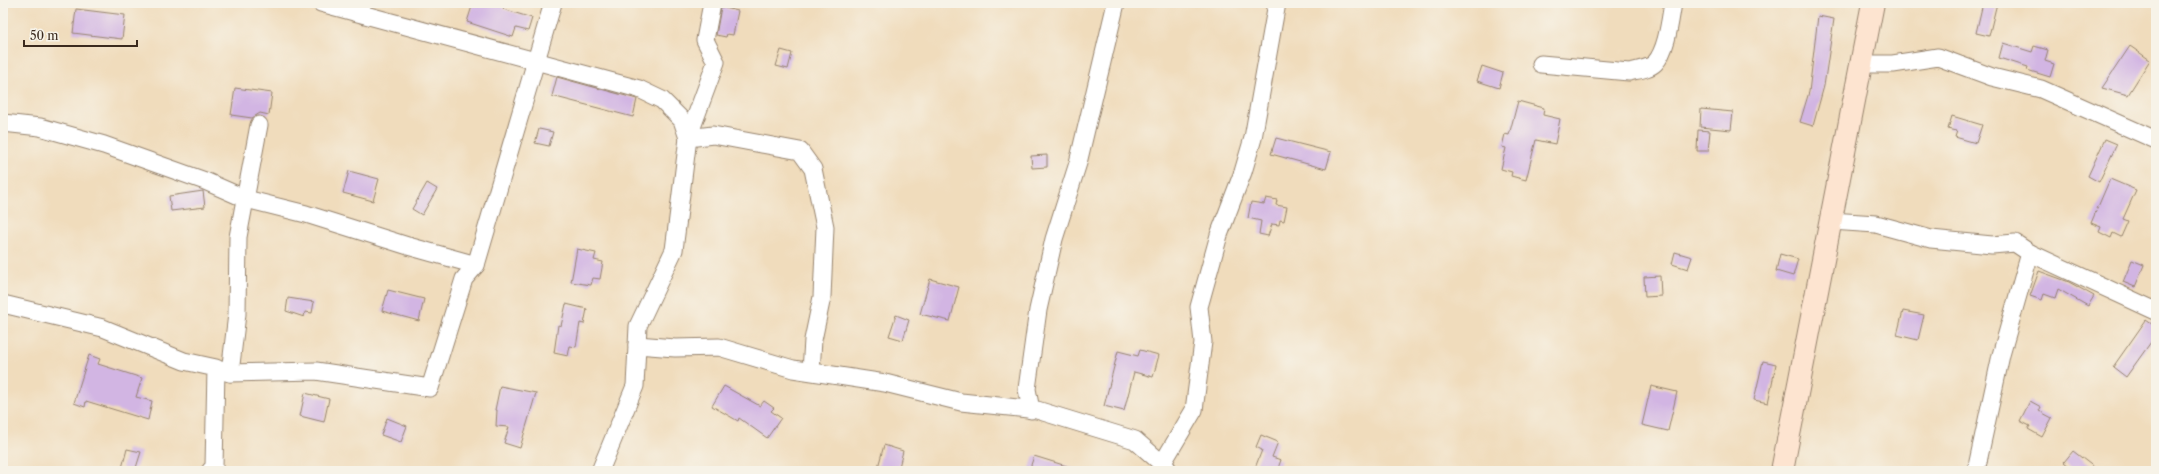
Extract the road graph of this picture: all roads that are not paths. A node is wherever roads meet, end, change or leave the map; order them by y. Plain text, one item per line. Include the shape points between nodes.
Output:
1 (321, 3) edge
2 (553, 3) edge
3 (712, 3) edge
4 (1116, 3) edge
5 (1277, 3) edge
6 (1673, 3) edge
7 (1874, 3) edge
8 (536, 62) junction
9 (1541, 64) dead end
10 (1862, 64) junction
11 (3, 123) edge
12 (259, 125) dead end
13 (688, 138) junction
14 (2156, 140) edge
15 (246, 199) junction
16 (1831, 221) junction
17 (2030, 253) junction
18 (476, 265) junction
19 (3, 304) edge
20 (2156, 311) edge
21 (637, 345) junction
22 (223, 371) junction
23 (811, 371) junction
24 (1031, 410) junction
25 (1164, 468) edge
26 (210, 471) edge
27 (600, 471) edge
28 (1782, 471) edge
29 (1976, 471) edge

1 - 8 street
2 - 8 street
3 - 13 street via 705,40 716,62
4 - 24 street via 1078,163 1054,239 1038,310 1027,389
5 - 25 street via 1253,138 1219,235 1199,307 1203,342 1194,410
6 - 9 street via 1669,31 1662,50 1655,63 1643,70 1629,72
7 - 10 street
8 - 13 street via 639,89 662,100 682,120
8 - 18 street
10 - 14 street via 1893,64 1938,56 1992,77 2041,89
10 - 16 street
11 - 15 street via 40,127 104,145 205,181
12 - 15 street
13 - 21 street via 674,250 638,326
13 - 23 street via 713,134 800,152 813,169 825,228 822,297 813,340
15 - 18 street via 306,214
15 - 22 street via 238,238 237,314
16 - 17 street via 1876,224 1931,239 1992,245 2016,243
16 - 28 street
17 - 20 street
17 - 29 street via 2001,354
18 - 22 street via 464,279 430,388 316,371
19 - 22 street via 103,328 184,361
21 - 23 street via 719,348 793,369
21 - 27 street via 635,386
22 - 26 street via 214,467
23 - 24 street via 885,383 961,402
24 - 25 street via 1135,440

